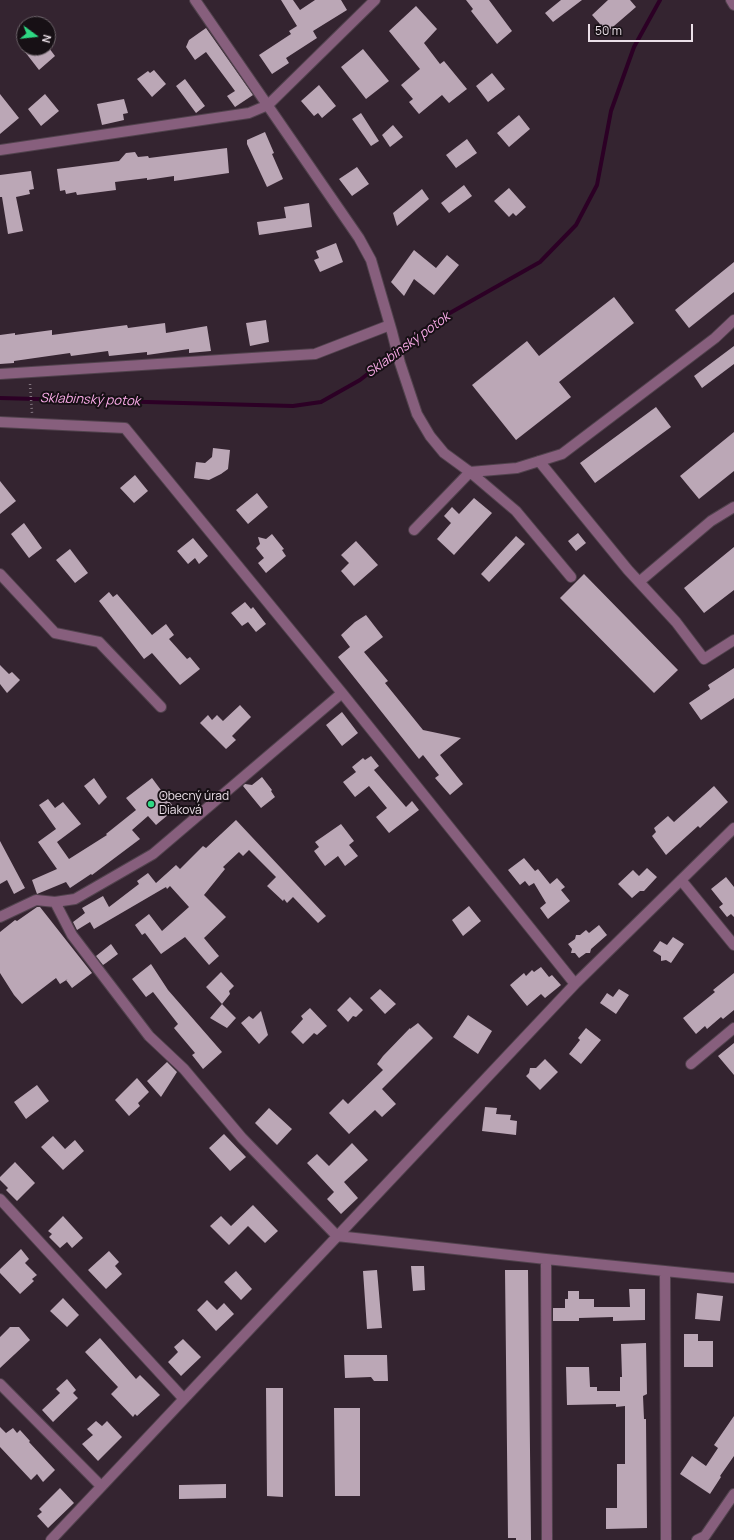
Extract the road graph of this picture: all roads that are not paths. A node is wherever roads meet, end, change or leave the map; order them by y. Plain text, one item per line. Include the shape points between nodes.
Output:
1 (195, 0) edge
2 (375, 0) edge
3 (731, 0) edge
4 (734, 5) edge
5 (268, 105) junction
6 (0, 150) edge
7 (734, 320) edge
8 (391, 328) junction
9 (0, 374) edge
10 (0, 422) edge
11 (539, 461) junction
12 (470, 472) junction
13 (734, 507) edge
14 (414, 530) dead end
15 (0, 574) edge
16 (571, 577) dead end
17 (639, 582) junction
18 (734, 640) edge
19 (342, 694) junction
20 (161, 707) dead end
21 (734, 828) edge
22 (681, 880) junction
23 (55, 902) junction
24 (0, 917) edge
25 (734, 946) edge
26 (576, 984) junction
27 (734, 1028) edge
28 (691, 1064) dead end
29 (0, 1199) edge
30 (337, 1236) junction
31 (546, 1259) junction
32 (665, 1271) junction
33 (734, 1278) edge
34 (0, 1384) edge
35 (184, 1398) junction
36 (101, 1486) junction
37 (734, 1494) edge
38 (51, 1540) edge
39 (547, 1540) edge
40 (666, 1540) edge
41 (697, 1540) edge

1 - 5 street
2 - 5 street
3 - 4 street
5 - 6 street via 249,114
5 - 8 street via 359,238 371,260
7 - 11 street via 716,338 562,454
8 - 9 street via 314,354
8 - 12 street via 417,414 444,453
10 - 19 street via 125,428
11 - 12 street via 517,468
11 - 17 street
12 - 14 street
12 - 16 street via 516,511
13 - 17 street via 711,521
15 - 20 street via 55,633 99,642
17 - 18 street via 676,622 704,659
19 - 23 street via 153,854 75,899
19 - 26 street
21 - 22 street
22 - 25 street
22 - 26 street
23 - 24 street via 36,900
23 - 30 street via 72,935 149,1036 184,1069 242,1138
26 - 30 street
27 - 28 street
29 - 35 street
30 - 31 street
30 - 35 street
31 - 32 street
31 - 39 street
32 - 33 street
32 - 40 street
34 - 36 street
35 - 36 street
36 - 38 street
37 - 41 street via 705,1536

